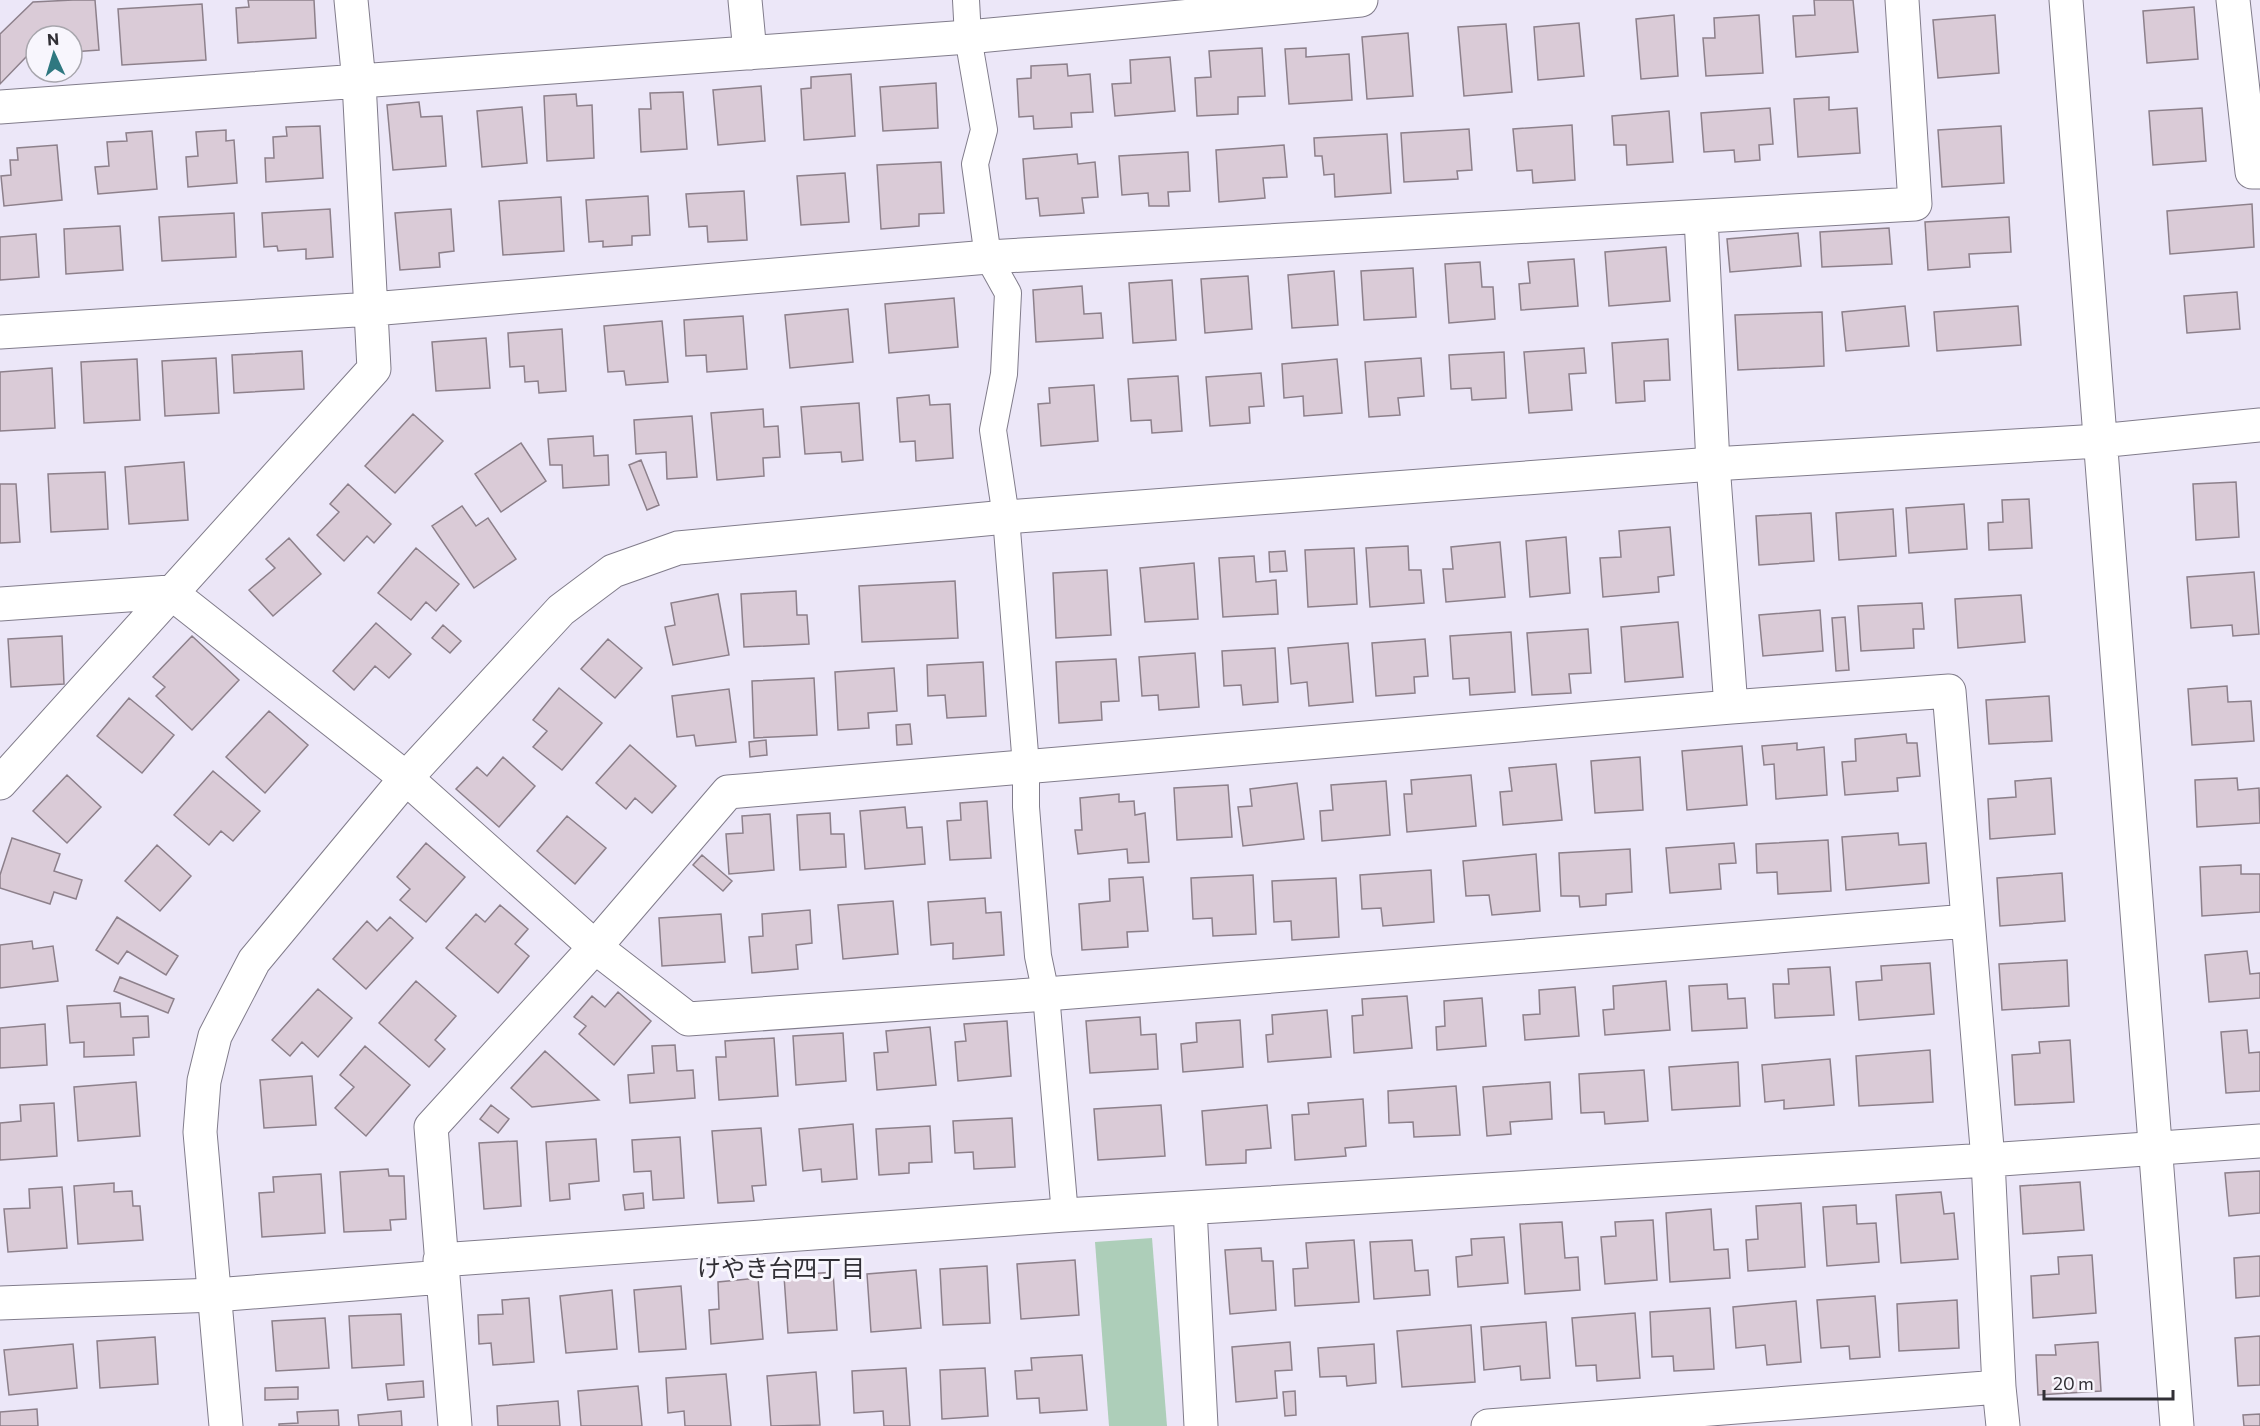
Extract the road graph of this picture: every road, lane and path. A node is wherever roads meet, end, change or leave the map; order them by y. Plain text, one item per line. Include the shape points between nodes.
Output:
1 (351, 0) edge
2 (744, 0) edge
3 (966, 0) edge
4 (1361, 0) edge
5 (1902, 0) edge
6 (2066, 0) edge
7 (2233, 0) edge
8 (968, 37) junction
9 (750, 53) junction
10 (359, 82) junction
11 (0, 107) edge
12 (2260, 172) edge
13 (1701, 217) junction
14 (988, 257) junction
15 (372, 309) junction
16 (0, 332) edge
17 (2260, 425) edge
18 (2098, 441) junction
19 (1713, 464) junction
20 (1006, 517) junction
21 (170, 592) junction
22 (0, 604) edge
23 (1731, 707) junction
24 (1026, 766) junction
25 (406, 778) junction
26 (0, 783) edge
27 (1968, 921) junction
28 (595, 947) junction
29 (1046, 994) junction
30 (2260, 1141) edge
31 (2156, 1148) junction
32 (1988, 1160) junction
33 (1190, 1208) junction
34 (1065, 1215) junction
35 (441, 1268) junction
36 (215, 1295) junction
37 (0, 1303) edge
38 (2000, 1387) junction
39 (226, 1426) edge
40 (455, 1426) edge
41 (1201, 1426) edge
42 (1488, 1426) edge
43 (2003, 1426) edge
44 (2176, 1426) edge

1 - 10 street
2 - 9 street
3 - 8 lane
4 - 8 street
5 - 13 street via 1916,204
6 - 18 street
7 - 12 street via 2252,172
8 - 9 street
8 - 14 lane via 984,130 975,164
9 - 10 street
10 - 11 street
10 - 15 street
13 - 14 street
13 - 19 street
14 - 15 street
14 - 20 lane via 1008,293 1004,374 993,429
15 - 16 street
15 - 21 street via 374,369
17 - 18 street
18 - 19 street
18 - 31 street
19 - 20 street
19 - 23 street
20 - 24 lane
20 - 25 street via 678,548 613,571 561,610
21 - 22 street
21 - 25 street
21 - 26 street
23 - 24 street
23 - 27 street via 1949,691
24 - 28 street via 728,792
24 - 29 lane via 1038,956
25 - 28 street
25 - 36 street via 254,961 215,1036 204,1081 200,1132
27 - 29 street
27 - 32 street
28 - 29 street via 688,1019
28 - 35 street via 431,1127
29 - 34 lane
30 - 31 street
31 - 32 street
31 - 44 street
32 - 33 street
32 - 38 street
33 - 34 street
33 - 41 street
34 - 35 street
35 - 36 street
35 - 40 street
36 - 37 street
36 - 39 street
38 - 42 street
38 - 43 street

